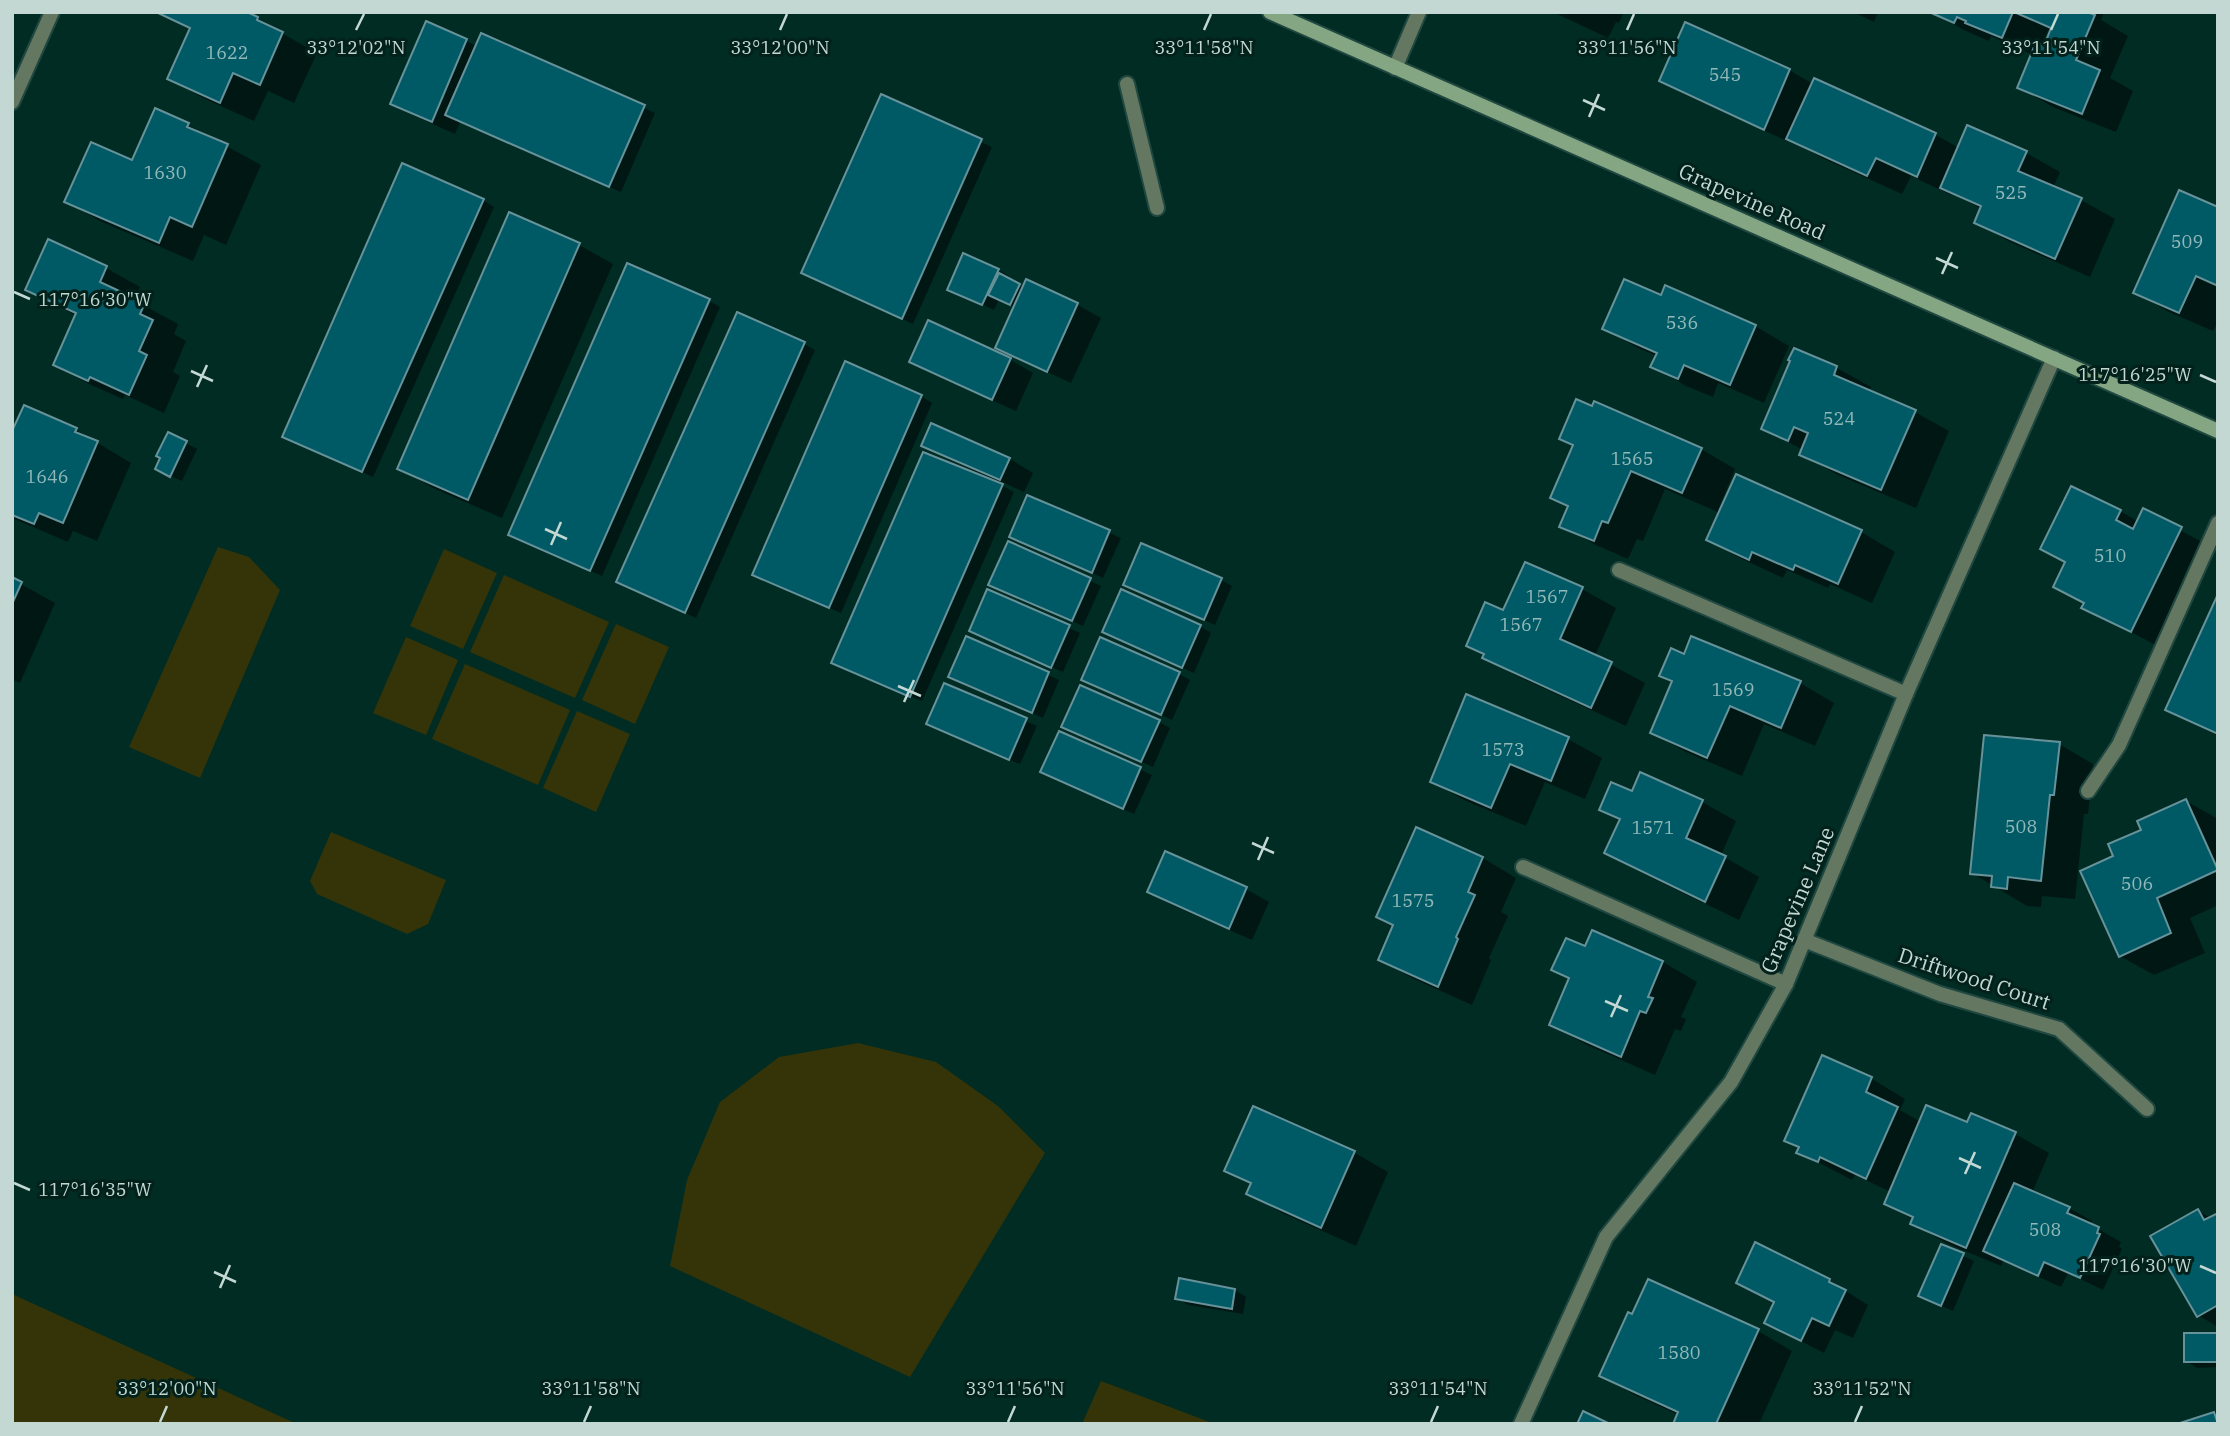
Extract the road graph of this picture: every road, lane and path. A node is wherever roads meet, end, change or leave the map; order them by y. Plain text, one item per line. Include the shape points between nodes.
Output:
1 (52, 12) edge
2 (1269, 12) edge
3 (1419, 12) edge
4 (1395, 68) junction
5 (1127, 84) dead end
6 (12, 102) edge
7 (1157, 208) dead end
8 (2054, 358) junction
9 (2218, 431) edge
10 (2218, 523) edge
11 (1619, 570) dead end
12 (1906, 694) junction
13 (2088, 791) dead end
14 (1523, 867) dead end
15 (1804, 940) junction
16 (1786, 984) junction
17 (2147, 1109) dead end
18 (1521, 1424) edge

1 - 6 street
2 - 4 main road, Grapevine Road
3 - 4 street
4 - 8 main road, Grapevine Road
5 - 7 street
8 - 9 main road, Grapevine Road
8 - 12 street, Grapevine Lane
10 - 13 street via 2119,745
11 - 12 street
12 - 15 street, Grapevine Lane
14 - 16 street
15 - 16 street, Grapevine Lane
15 - 17 street, Driftwood Court via 1940,994 2060,1029
16 - 18 street, Grapevine Lane via 1731,1082 1606,1237

